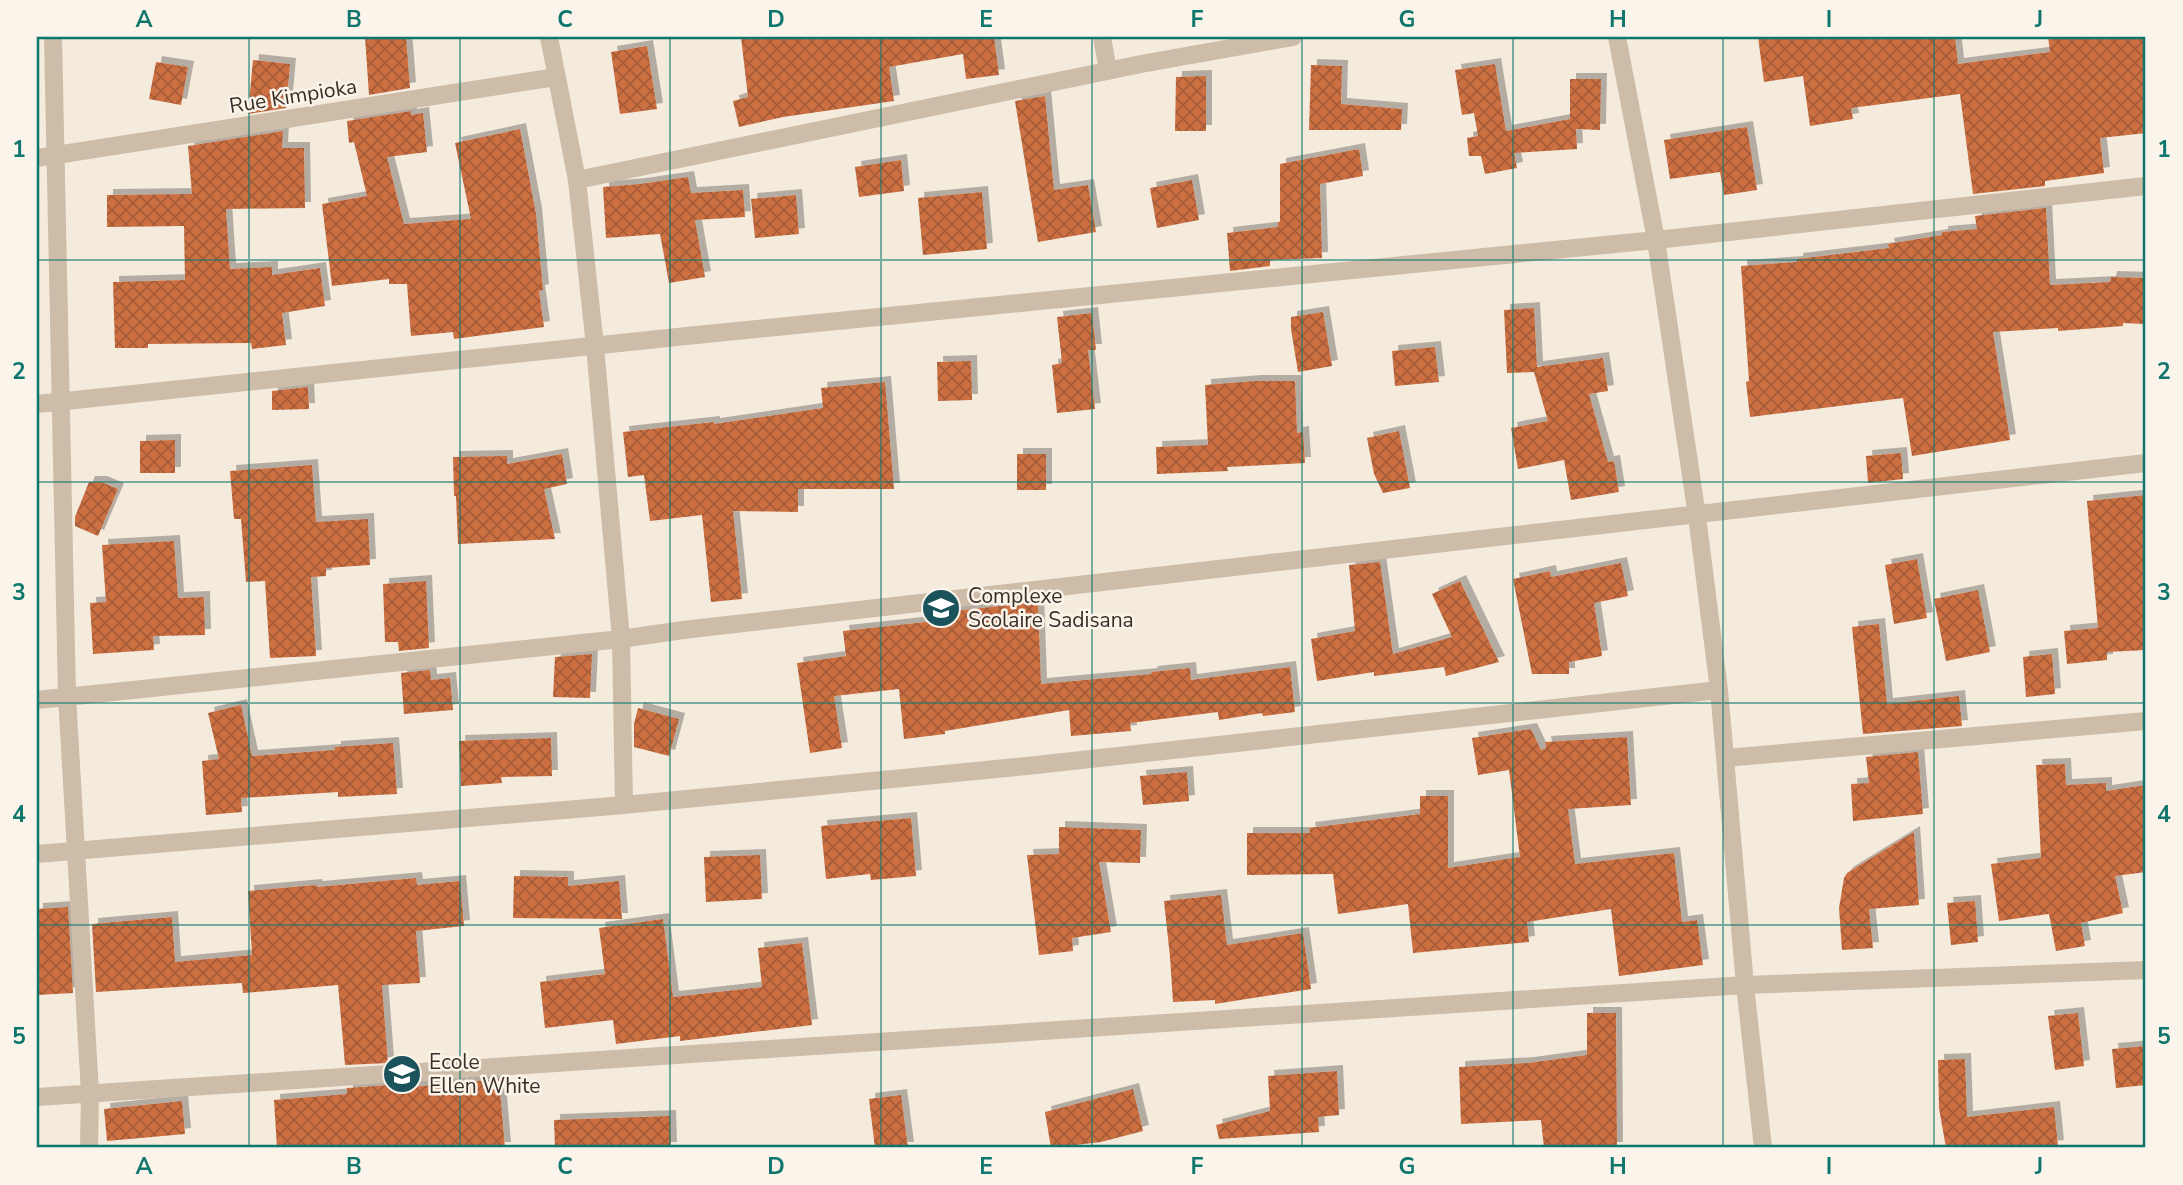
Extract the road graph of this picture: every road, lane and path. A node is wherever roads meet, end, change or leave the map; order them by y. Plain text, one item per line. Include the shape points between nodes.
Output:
1 (53, 37) edge
2 (549, 37) edge
3 (1102, 37) edge
4 (1293, 37) edge
5 (1617, 37) edge
6 (1108, 71) junction
7 (556, 77) junction
8 (46, 157) edge
9 (577, 180) junction
10 (2146, 186) edge
11 (1656, 240) junction
12 (596, 346) junction
13 (60, 402) junction
14 (37, 404) edge
15 (2146, 463) edge
16 (1697, 516) junction
17 (621, 639) junction
18 (1719, 690) junction
19 (67, 696) junction
20 (37, 700) edge
21 (2146, 721) edge
22 (1725, 758) junction
23 (624, 806) junction
24 (75, 852) junction
25 (37, 854) edge
26 (2146, 970) edge
27 (1745, 985) junction
28 (90, 1093) junction
29 (37, 1097) edge
30 (89, 1148) edge
31 (1763, 1148) edge

1 - 8 street
2 - 7 street
3 - 6 street
4 - 6 street
5 - 11 street
6 - 9 street
7 - 8 street, Rue Kimpioka
7 - 9 street
8 - 13 street
9 - 12 street
10 - 11 street
11 - 12 street
11 - 16 street
12 - 13 street
12 - 17 street
13 - 14 street
13 - 19 street
15 - 16 street
16 - 17 street
16 - 18 street
17 - 19 street
17 - 23 street
18 - 22 street
18 - 23 street
19 - 20 street
19 - 24 street
21 - 22 street
22 - 27 street
23 - 24 street
24 - 25 street
24 - 28 street
26 - 27 street
27 - 28 street
27 - 31 street
28 - 29 street
28 - 30 street

